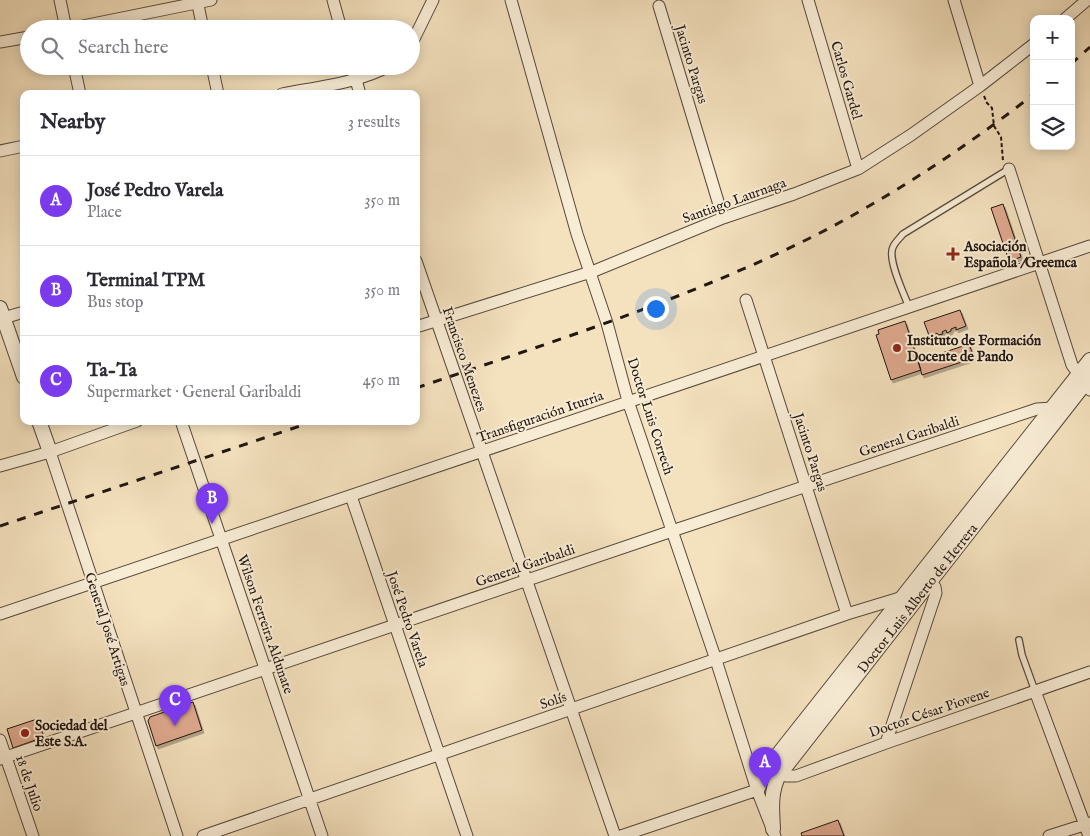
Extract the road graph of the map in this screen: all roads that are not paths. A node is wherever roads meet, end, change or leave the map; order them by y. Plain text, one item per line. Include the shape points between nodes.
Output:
1 (60, 0) edge
2 (211, 0) edge
3 (333, 0) edge
4 (433, 0) edge
5 (511, 0) edge
6 (808, 0) edge
7 (954, 0) edge
8 (1086, 0) edge
9 (197, 1) edge
10 (659, 6) dead end
11 (1069, 15) edge
12 (65, 20) edge
13 (109, 20) edge
14 (201, 20) edge
15 (339, 20) edge
16 (420, 26) edge
17 (20, 38) edge
18 (0, 42) edge
19 (1030, 47) edge
20 (76, 75) edge
21 (214, 75) edge
22 (354, 75) edge
23 (369, 75) edge
24 (355, 79) junction
25 (980, 86) junction
26 (79, 90) edge
27 (217, 90) edge
28 (301, 90) edge
29 (359, 90) edge
30 (20, 147) edge
31 (0, 151) edge
32 (858, 169) junction
33 (1009, 169) joint
34 (723, 218) junction
35 (1090, 246) edge
36 (1040, 263) junction
37 (590, 272) junction
38 (420, 273) edge
39 (746, 300) dead end
40 (909, 307) junction
41 (20, 313) edge
42 (1, 315) edge
43 (436, 320) junction
44 (420, 326) edge
45 (765, 354) junction
46 (1090, 360) edge
47 (20, 366) edge
48 (1086, 381) edge
49 (628, 401) junction
50 (1056, 412) junction
51 (40, 425) edge
52 (127, 425) edge
53 (182, 425) edge
54 (50, 452) junction
55 (481, 452) junction
56 (0, 466) edge
57 (806, 486) junction
58 (350, 496) junction
59 (672, 531) junction
60 (222, 540) junction
61 (926, 577) junction
62 (526, 581) junction
63 (93, 583) junction
64 (908, 599) junction
65 (0, 614) edge
66 (847, 614) junction
67 (395, 626) junction
68 (1019, 640) dead end
69 (716, 660) junction
70 (264, 669) junction
71 (1090, 672) edge
72 (1035, 691) junction
73 (571, 710) junction
74 (136, 713) junction
75 (0, 740) edge
76 (886, 743) junction
77 (440, 754) junction
78 (3, 758) edge
79 (772, 773) junction
80 (757, 790) junction
81 (772, 798) junction
82 (310, 799) junction
83 (1087, 823) edge
84 (774, 832) edge
85 (32, 836) edge
86 (177, 836) edge
87 (203, 836) edge
88 (322, 836) edge
89 (467, 836) edge
90 (614, 836) edge
91 (621, 836) edge
92 (1049, 836) edge
93 (1089, 836) edge

1 - 12 street
2 - 9 street
3 - 15 street
4 - 16 street
5 - 37 street, Doctor Luis Correch via 543,120
6 - 32 street, Carlos Gardel
7 - 25 street
8 - 11 street
9 - 13 street
9 - 14 street
10 - 34 street, Jacinto Pargas
17 - 18 street
19 - 25 street, Santiago Laurnaga
20 - 26 street
21 - 27 street
22 - 24 street
23 - 24 street
24 - 28 street
24 - 29 street
25 - 32 street, Santiago Laurnaga
30 - 31 street
32 - 34 street, Santiago Laurnaga
33 - 36 street
33 - 40 lane via 903,234 893,247 893,262
34 - 37 street, Santiago Laurnaga
35 - 36 street, Transfiguración Iturria
36 - 40 street, Transfiguración Iturria
36 - 48 street via 1072,365
37 - 43 street, Santiago Laurnaga
37 - 49 street, Doctor Luis Correch
38 - 43 street, Francisco Menezes
39 - 45 street, Jacinto Pargas
40 - 45 street, Transfiguración Iturria
41 - 42 street
42 - 47 street
43 - 44 street, Santiago Laurnaga
43 - 55 street, Francisco Menezes
45 - 49 street, Transfiguración Iturria
45 - 57 street, Jacinto Pargas
46 - 48 street, Doctor Luis Alberto de Herrera
48 - 50 street, Doctor Luis Alberto de Herrera
49 - 55 street, Transfiguración Iturria
49 - 59 street, Doctor Luis Correch
50 - 57 street, General Garibaldi via 1037,409
50 - 61 street, Doctor Luis Alberto de Herrera
51 - 54 street, General José Artigas
52 - 54 street
53 - 60 street, Wilson Ferreira Aldunate
54 - 56 street
54 - 63 street, General José Artigas
55 - 58 street, Transfiguración Iturria
55 - 62 street, Francisco Menezes
57 - 59 street, General Garibaldi
57 - 66 street, Jacinto Pargas
58 - 60 street, Transfiguración Iturria
58 - 67 street, José Pedro Varela
59 - 62 street, General Garibaldi
59 - 69 street, Doctor Luis Correch
60 - 63 street, Transfiguración Iturria
60 - 70 street, Wilson Ferreira Aldunate
61 - 64 street, Doctor Luis Alberto de Herrera
61 - 76 street via 936,593
62 - 67 street, General Garibaldi
62 - 73 street, Francisco Menezes
63 - 65 street, Transfiguración Iturria
63 - 74 street, General José Artigas
64 - 66 street, Solís
64 - 79 street, Doctor Luis Alberto de Herrera
66 - 69 street, Solís
67 - 70 street, General Garibaldi
67 - 77 street, José Pedro Varela
68 - 72 lane
69 - 73 street, Solís
69 - 80 street, Doctor Luis Correch
70 - 74 street, General Garibaldi
70 - 82 street, Wilson Ferreira Aldunate
71 - 72 street, Doctor César Piovene
72 - 76 street, Doctor César Piovene
72 - 83 street
73 - 77 street, Solís
73 - 90 street, Francisco Menezes
74 - 78 street, General Garibaldi
74 - 86 street, General José Artigas
75 - 78 street, 18 de Julio
76 - 79 street, Doctor César Piovene via 796,776
77 - 82 street, Solís
77 - 89 street, José Pedro Varela
78 - 85 street, 18 de Julio
79 - 80 street, Doctor Luis Alberto de Herrera
79 - 81 street, Doctor Luis Alberto de Herrera
80 - 81 street
80 - 84 street, Doctor Luis Correch
80 - 91 street
81 - 84 street, Doctor Luis Alberto de Herrera
82 - 87 street, Solís
82 - 88 street, Wilson Ferreira Aldunate
83 - 92 street
83 - 93 street

